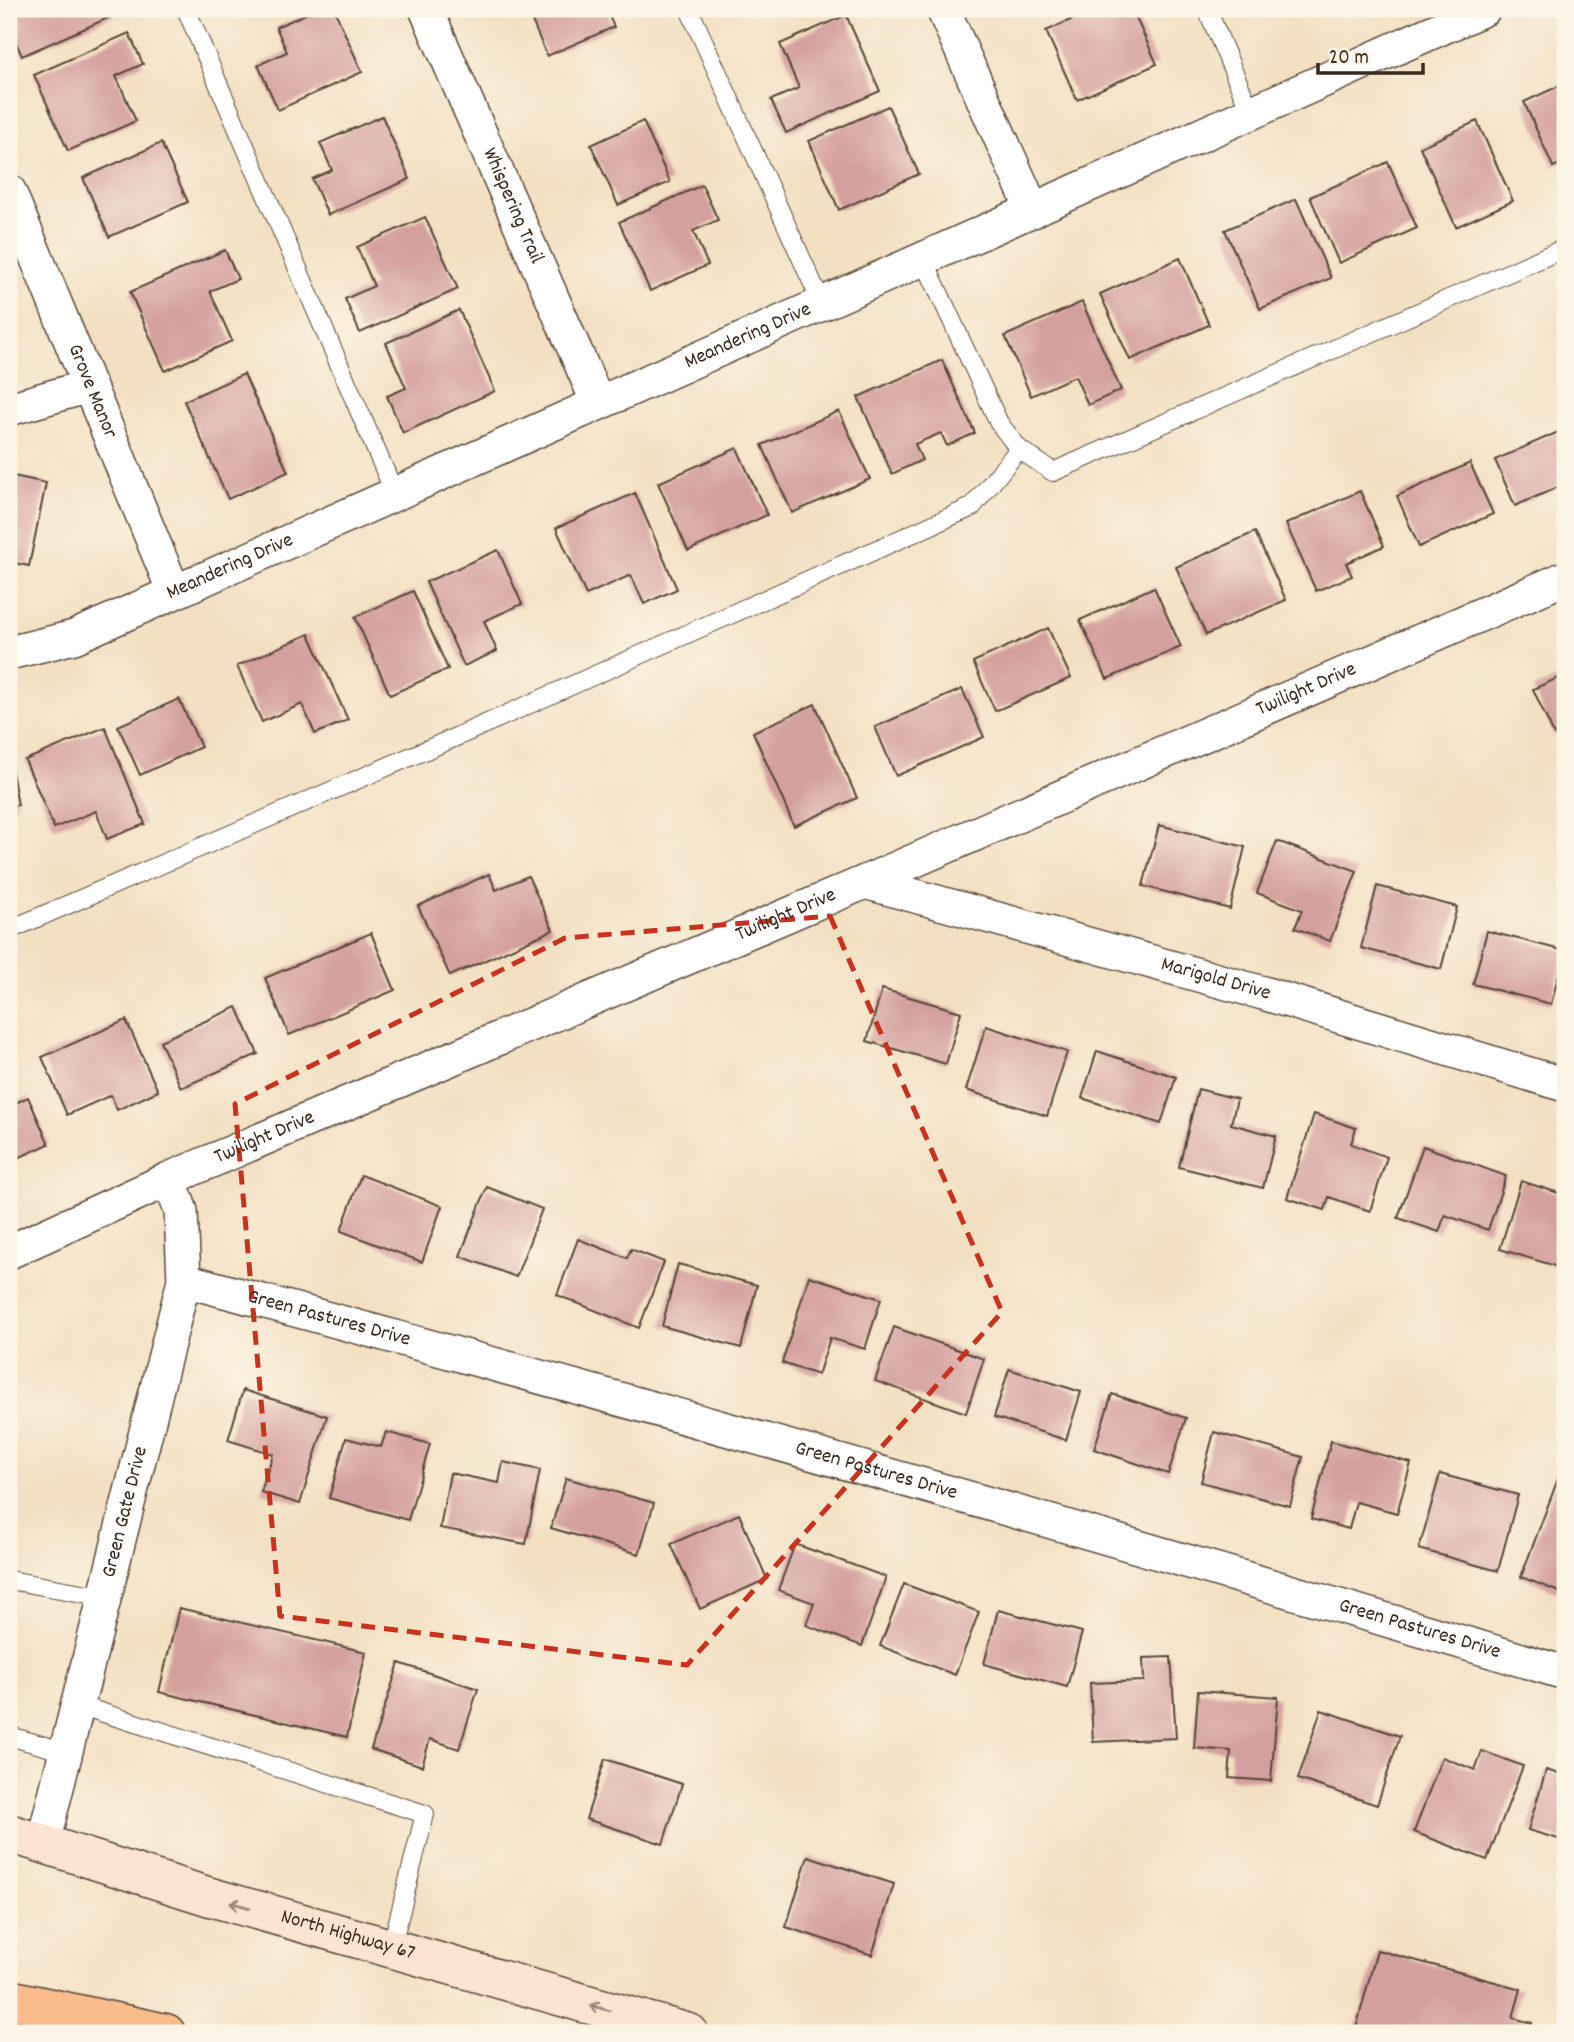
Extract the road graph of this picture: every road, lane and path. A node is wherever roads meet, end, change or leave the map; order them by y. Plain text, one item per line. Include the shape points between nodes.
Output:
1 (186, 9) edge
2 (426, 9) edge
3 (689, 9) edge
4 (943, 9) edge
5 (1207, 9) edge
6 (1476, 10) edge
7 (1251, 113) junction
8 (9, 191) edge
9 (1033, 211) junction
10 (1565, 248) edge
11 (923, 258) junction
12 (822, 304) junction
13 (89, 386) junction
14 (598, 403) junction
15 (9, 409) edge
16 (1019, 449) junction
17 (395, 494) junction
18 (1565, 578) edge
19 (174, 592) junction
20 (9, 653) edge
21 (865, 882) junction
22 (9, 930) edge
23 (1565, 1085) edge
24 (169, 1179) junction
25 (9, 1252) edge
26 (184, 1280) junction
27 (9, 1580) edge
28 (105, 1597) junction
29 (1565, 1673) edge
30 (78, 1705) junction
31 (9, 1735) edge
32 (66, 1752) junction
33 (26, 1838) edge
34 (391, 1949) junction
35 (9, 1999) edge
36 (9, 2017) edge
37 (60, 2033) edge
38 (166, 2033) edge
39 (689, 2033) edge

1 - 17 lane
2 - 14 street, Whispering Trail
3 - 12 lane
4 - 9 street
5 - 7 lane
6 - 7 street, Meandering Drive
7 - 9 street, Meandering Drive
8 - 13 street, Grove Manor
9 - 11 street, Meandering Drive
10 - 16 lane via 1053,472
11 - 12 street, Meandering Drive
11 - 16 lane via 999,423
12 - 14 street, Meandering Drive
13 - 15 street
13 - 19 street, Grove Manor
14 - 17 street, Meandering Drive
16 - 22 lane via 972,507
17 - 19 street, Meandering Drive
18 - 21 street, Twilight Drive
19 - 20 street, Meandering Drive via 74,637
21 - 23 street, Marigold Drive via 1263,993
21 - 24 street, Twilight Drive
24 - 25 street, Twilight Drive
24 - 26 street, Green Gate Drive via 181,1211
26 - 28 street, Green Gate Drive
26 - 29 street, Green Pastures Drive via 572,1384
27 - 28 lane
28 - 30 street, Green Gate Drive
30 - 32 street, Green Gate Drive
30 - 34 lane via 425,1814
31 - 32 lane
32 - 33 street, Green Gate Drive
34 -> 33 main road, North Highway 67
39 -> 34 main road, North Highway 67
35 - 38 highway
36 - 37 highway

